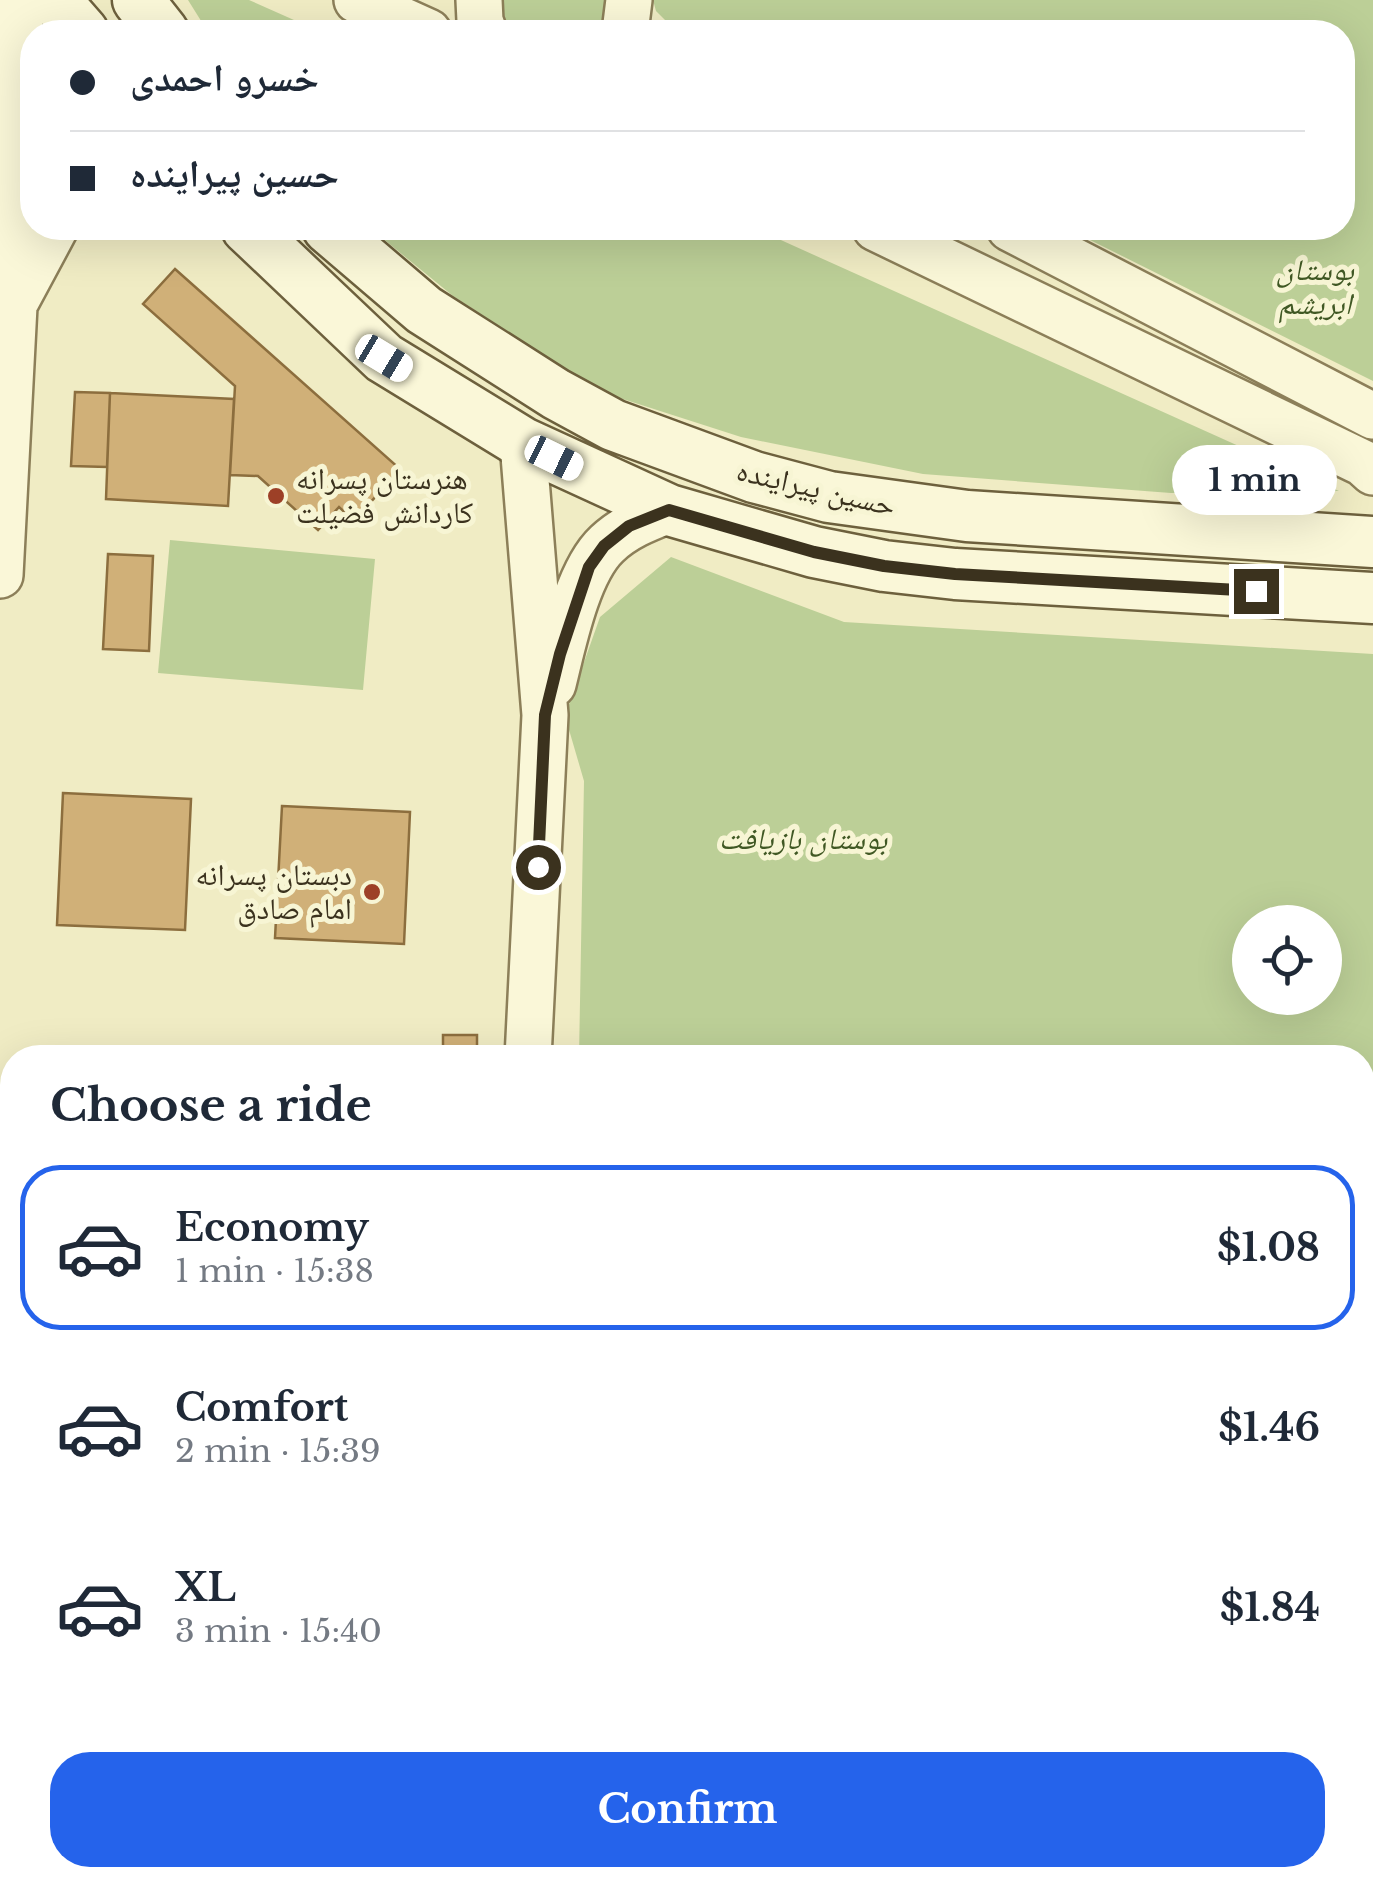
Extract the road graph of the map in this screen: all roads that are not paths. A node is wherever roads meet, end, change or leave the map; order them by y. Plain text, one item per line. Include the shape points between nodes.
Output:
1 (56, 0) edge
2 (138, 0) edge
3 (357, 0) edge
4 (72, 20) edge
5 (154, 20) edge
6 (401, 20) edge
7 (20, 21) edge
8 (49, 240) edge
9 (260, 240) edge
10 (342, 240) edge
11 (901, 240) edge
12 (1033, 240) edge
13 (14, 306) junction
14 (1373, 416) edge
15 (523, 442) junction
16 (1373, 472) edge
17 (669, 510) junction
18 (1373, 542) edge
19 (0, 574) edge
20 (1373, 598) edge
21 (545, 715) junction
22 (529, 1045) edge

1 - 4 main road
2 - 5 main road
3 - 6 street
7 - 13 street
8 - 13 street
9 - 15 main road, حسین پیراینده via 384,358
10 - 18 main road, حسین پیراینده via 424,310 556,394 613,425 754,476 830,497 967,516
11 - 16 street
12 - 14 street
13 - 19 street
15 - 17 main road, حسین پیراینده
15 - 21 street
17 - 20 main road, حسین پیراینده via 814,552 920,570
17 - 21 street via 629,526 589,567
21 - 22 street

